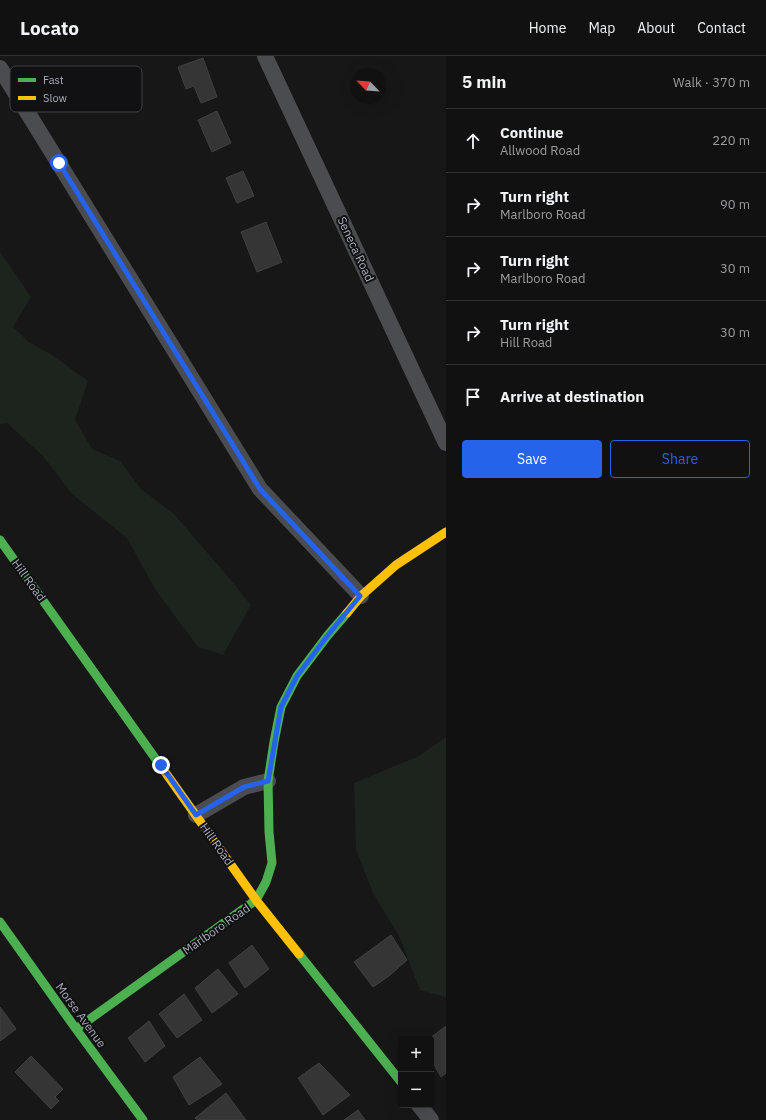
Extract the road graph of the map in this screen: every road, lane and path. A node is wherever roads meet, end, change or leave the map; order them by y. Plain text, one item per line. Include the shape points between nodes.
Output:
1 (266, 56) edge
2 (0, 68) edge
3 (10, 84) edge
4 (27, 112) edge
5 (441, 420) edge
6 (446, 443) edge
7 (446, 532) edge
8 (0, 540) edge
9 (360, 596) junction
10 (268, 781) junction
11 (196, 815) junction
12 (256, 900) junction
13 (0, 922) edge
14 (76, 1029) junction
15 (398, 1078) edge
16 (421, 1108) edge
17 (143, 1120) edge
18 (431, 1120) edge

1 - 5 street, Seneca Road
2 - 3 street
4 - 9 street via 260,489
5 - 6 street, Seneca Road
7 - 9 street, Marlboro Road via 396,565
8 - 11 street, Hill Road
9 - 10 street, Marlboro Road via 297,676 281,707
10 - 11 street via 244,787
10 - 12 street, Marlboro Road via 272,863 266,882
11 - 12 street, Hill Road
12 - 14 street, Marlboro Road
12 - 15 street, Hill Road
13 - 14 street, Morse Avenue
14 - 17 street, Morse Avenue
16 - 18 street

